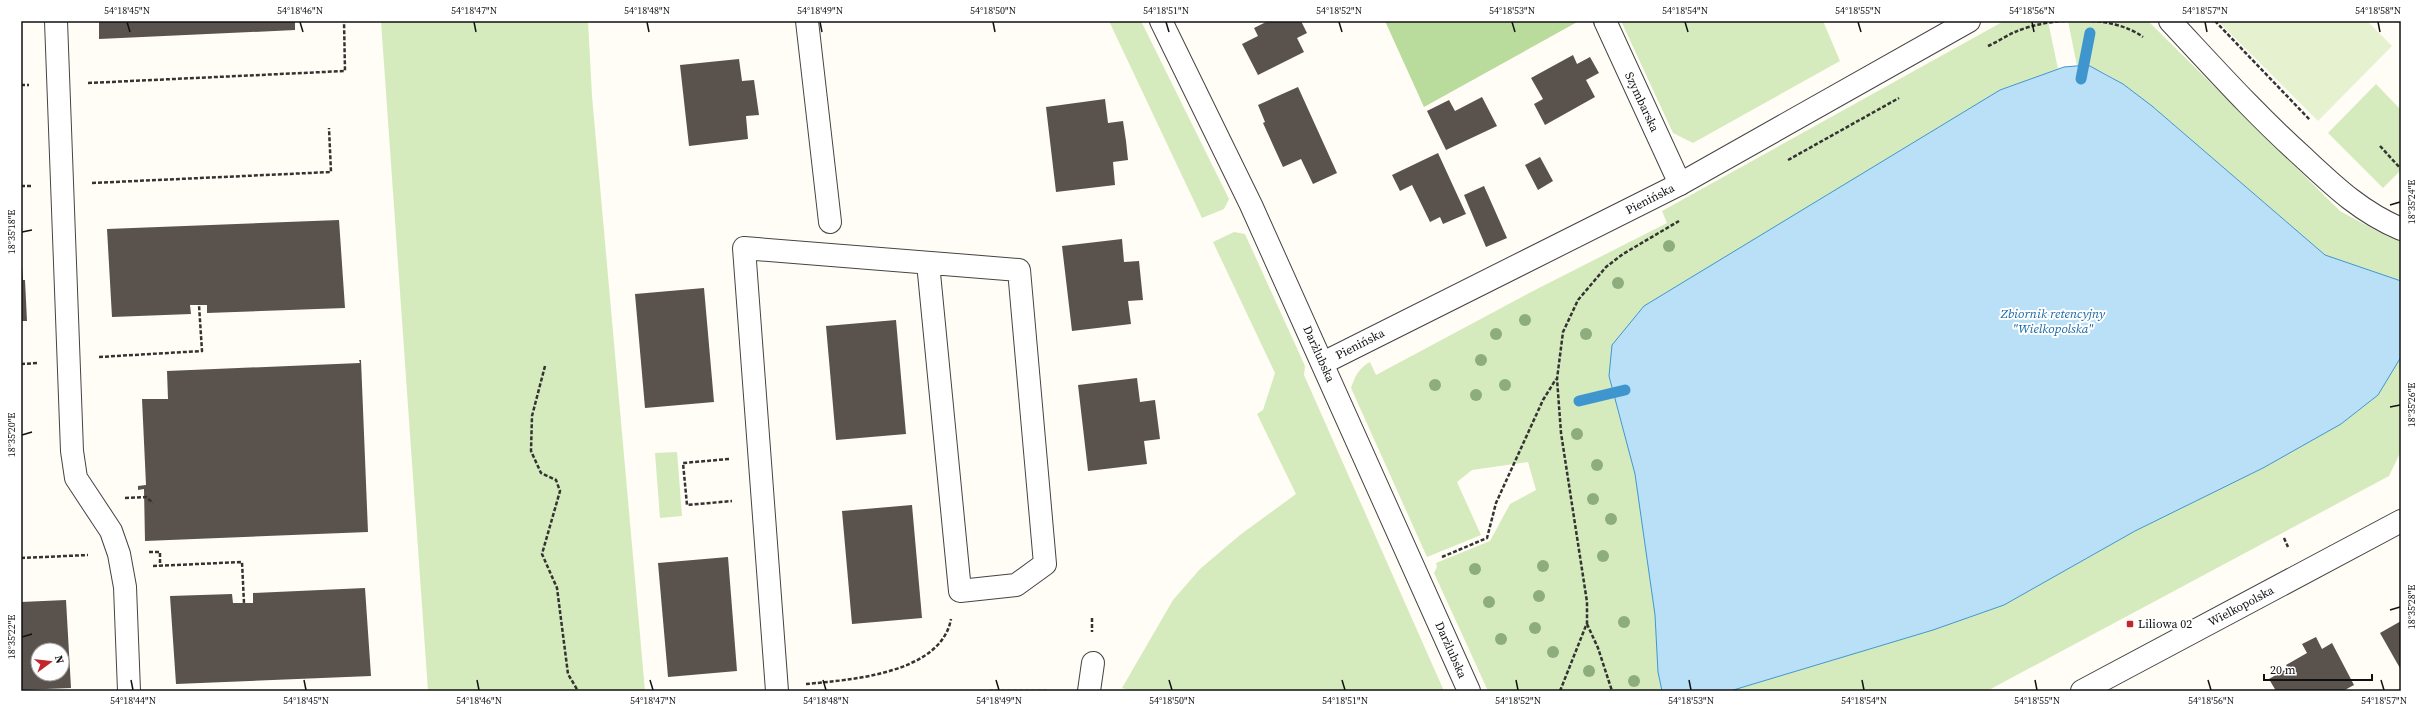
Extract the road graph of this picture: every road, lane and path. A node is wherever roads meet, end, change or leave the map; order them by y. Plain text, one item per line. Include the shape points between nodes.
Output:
1 (56, 21) edge
2 (344, 21) edge
3 (807, 21) edge
4 (1162, 21) edge
5 (1605, 21) edge
6 (1970, 21) edge
7 (2170, 21) edge
8 (2215, 21) edge
9 (2146, 39) dead end
10 (1982, 49) dead end
11 (83, 83) dead end
12 (1904, 94) dead end
13 (2315, 124) dead end
14 (329, 128) dead end
15 (2380, 146) dead end
16 (1784, 163) dead end
17 (2401, 169) edge
18 (62, 184) junction
19 (1680, 184) junction
20 (1682, 219) dead end
21 (830, 222) dead end
22 (2401, 229) edge
23 (928, 262) junction
24 (199, 305) dead end
25 (94, 357) dead end
26 (1323, 363) junction
27 (545, 366) dead end
28 (1556, 379) junction
29 (759, 456) junction
30 (123, 498) dead end
31 (762, 498) junction
32 (153, 503) dead end
33 (2401, 521) edge
34 (149, 567) dead end
35 (1415, 568) junction
36 (960, 591) junction
37 (244, 603) dead end
38 (1587, 624) junction
39 (1093, 663) dead end
40 (2112, 684) edge
41 (777, 689) edge
42 (129, 691) edge
43 (578, 691) edge
44 (989, 691) edge
45 (1049, 691) edge
46 (1089, 691) edge
47 (1469, 691) edge
48 (1560, 691) edge
49 (1612, 691) edge
50 (2082, 691) edge

1 - 18 street
2 - 11 path via 345,71
3 - 21 street
4 - 26 street, Darżlubska
5 - 19 street, Szymbarska
6 - 19 street, Pienińska
7 - 22 street via 2261,119 2349,200 2380,220
8 - 13 path
9 - 10 path via 2134,30 2103,21 2059,21 2016,31
12 - 16 path
14 - 18 path via 331,172
15 - 17 path
18 - 42 street via 70,417 75,471 76,478 110,531 119,554 126,587
19 - 26 street, Pienińska
20 - 28 path via 1606,267 1578,300 1564,332
23 - 29 street via 744,248
23 - 36 street
23 - 36 street via 1019,270 1045,564 1016,585
24 - 25 path via 202,351
26 - 35 street, Darżlubska
27 - 43 path via 532,416 531,451 541,473 556,480 560,491 542,554 557,588 568,674
28 - 35 path via 1543,400 1496,503 1487,538
28 - 38 path via 1561,434 1587,602
29 - 31 street
29 - 31 path via 683,463 687,505
30 - 32 path via 146,498
31 - 41 street
33 - 40 street, Wielkopolska
34 - 37 path via 242,562
35 - 47 street, Darżlubska
36 - 41 path via 952,607 950,625 945,634 936,646 914,661 894,671 851,680
38 - 48 path
38 - 49 path
39 - 46 street
40 - 50 street, Wielkopolska
44 - 45 path

